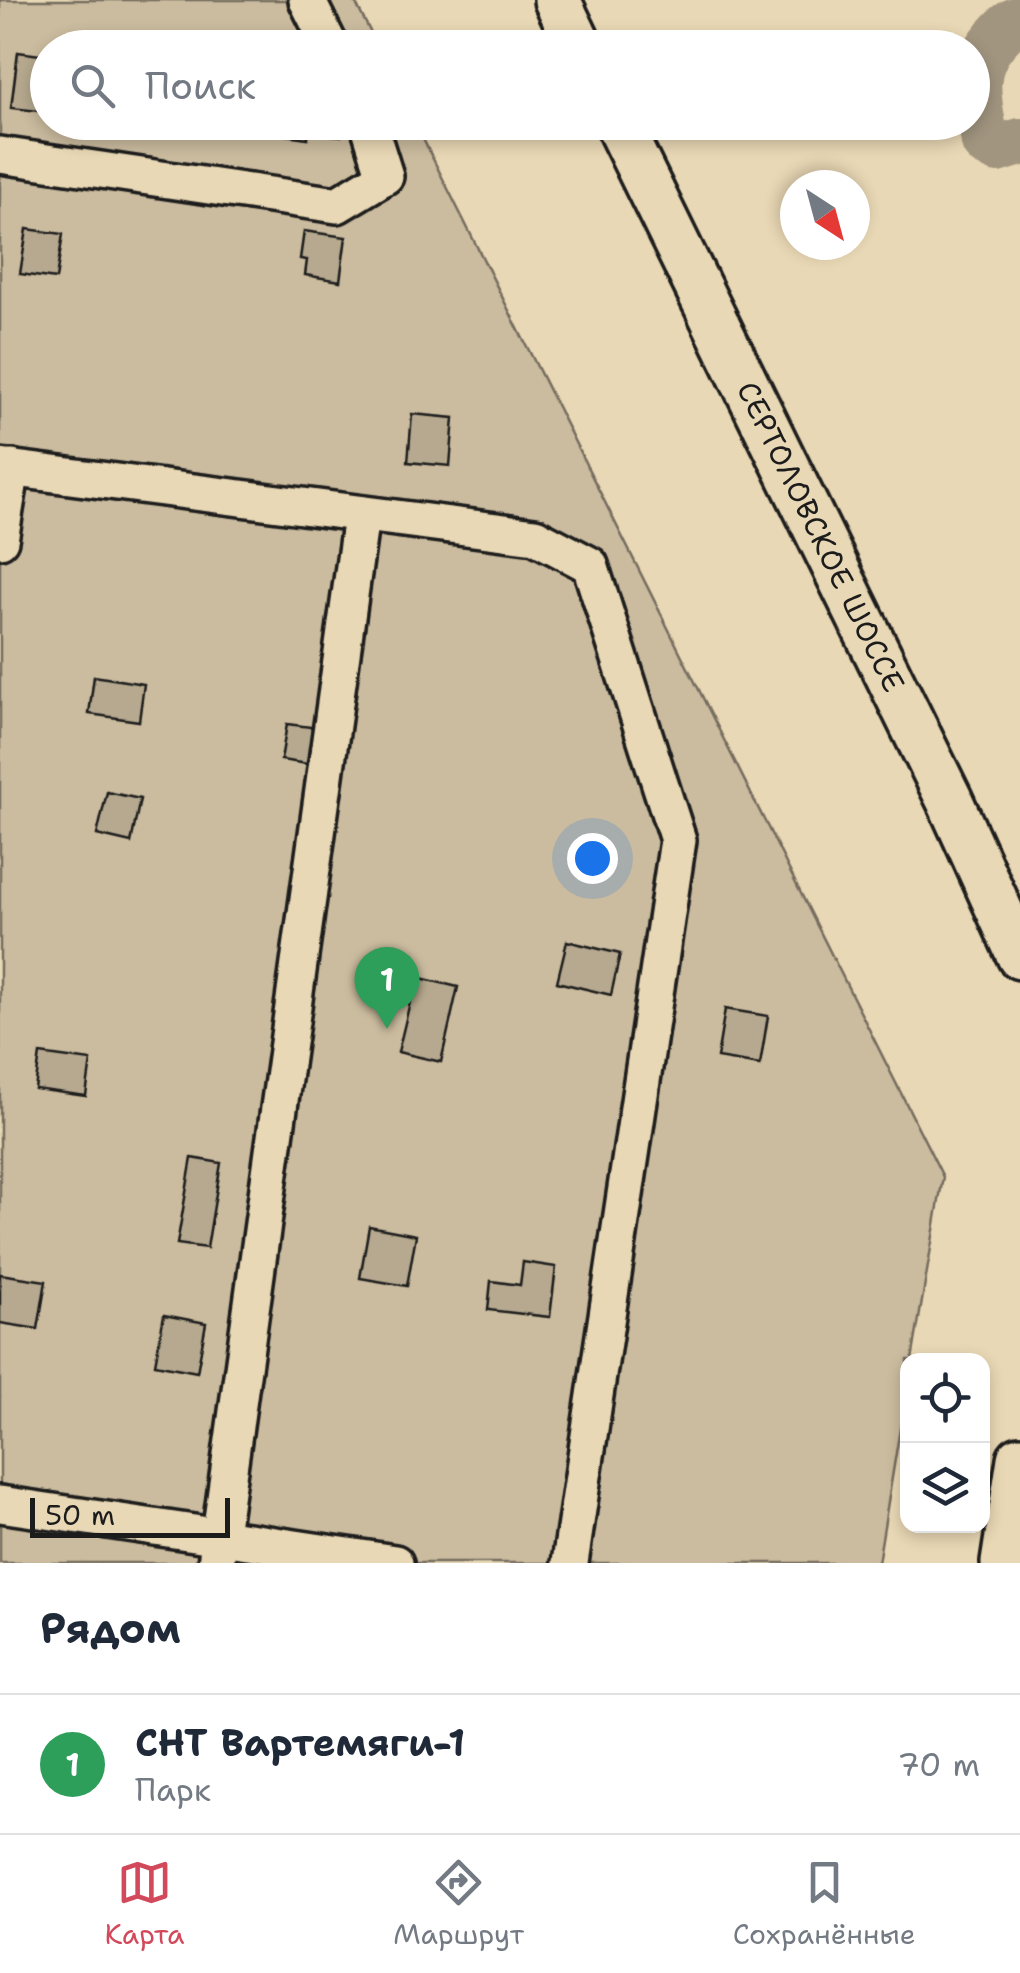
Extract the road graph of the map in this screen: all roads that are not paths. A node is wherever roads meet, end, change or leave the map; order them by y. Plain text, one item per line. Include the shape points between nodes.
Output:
1 (307, 0) edge
2 (557, 0) edge
3 (322, 30) edge
4 (571, 30) edge
5 (374, 140) edge
6 (626, 140) edge
7 (0, 155) edge
8 (6, 467) edge
9 (361, 516) junction
10 (0, 540) edge
11 (1020, 956) edge
12 (1020, 1459) edge
13 (0, 1504) edge
14 (218, 1550) edge
15 (394, 1563) edge
16 (570, 1563) edge
17 (1004, 1563) edge

1 - 3 street
2 - 4 main road
5 - 7 street via 385,176 337,204
6 - 11 main road, СЕРТОЛОВСКОЕ ШОССЕ
8 - 9 street
8 - 10 street
9 - 14 street
9 - 16 street via 535,536 590,565 678,840
12 - 17 main road
13 - 14 street
14 - 15 street

